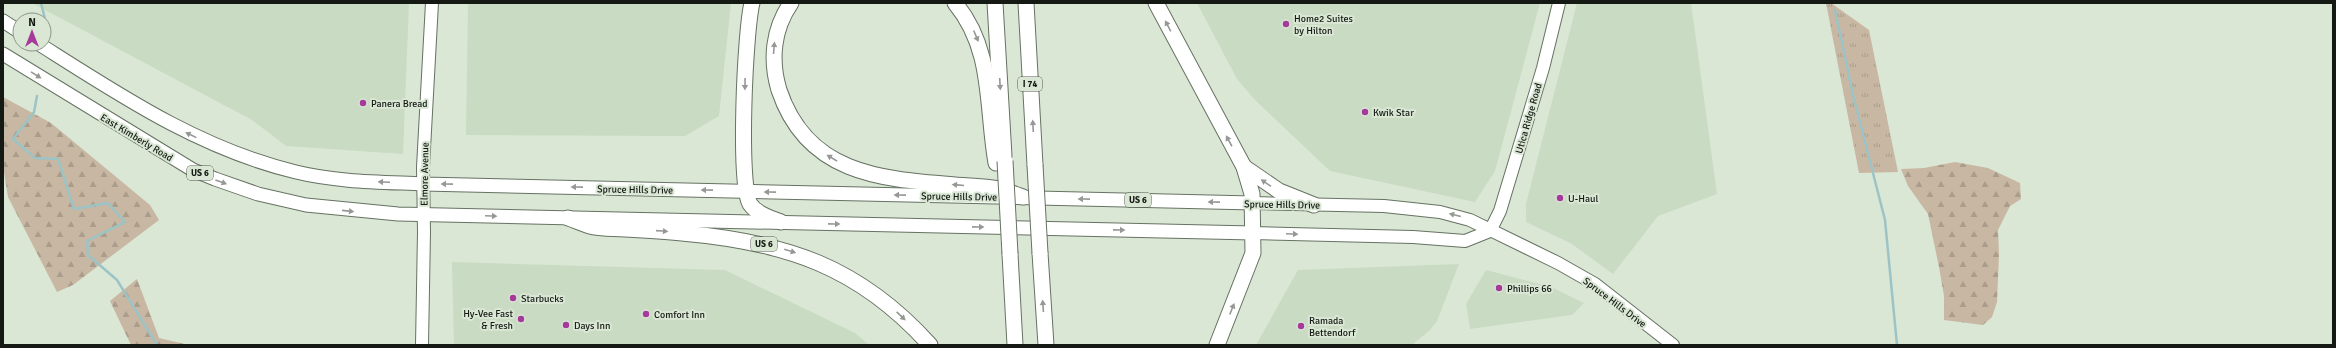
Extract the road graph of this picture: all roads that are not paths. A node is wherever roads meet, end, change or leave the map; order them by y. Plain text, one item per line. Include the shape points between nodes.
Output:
1 (432, 3) edge
2 (752, 3) edge
3 (791, 3) edge
4 (955, 3) edge
5 (995, 3) edge
6 (1026, 3) edge
7 (1156, 3) edge
8 (1559, 3) edge
9 (3, 21) edge
10 (12, 27) edge
11 (52, 52) edge
12 (3, 54) edge
13 (1000, 162) junction
14 (1244, 166) junction
15 (422, 184) junction
16 (746, 191) junction
17 (1023, 198) junction
18 (1253, 203) junction
19 (1314, 205) junction
20 (424, 214) junction
21 (568, 218) junction
22 (781, 222) junction
23 (1490, 231) junction
24 (1253, 233) junction
25 (422, 345) edge
26 (930, 345) edge
27 (1015, 345) edge
28 (1046, 345) edge
29 (1218, 345) edge
30 (1673, 345) edge

1 - 15 main road, Elmore Avenue
2 -> 16 highway via 746,49
17 -> 3 highway via 1000,189 883,177 847,166 823,152 803,133 794,120 777,83 774,69 775,42 778,28
4 -> 13 highway via 970,24 982,55
5 -> 13 highway
28 -> 6 highway, I 74, bridge
14 -> 7 highway
8 - 23 main road, Utica Ridge Road via 1543,68 1500,211
9 - 10 main road
15 -> 11 main road, US 6 via 321,177 246,158 204,142 165,122
12 -> 20 main road, East Kimberly Road / US 6 via 186,166 215,179 258,194 306,205 358,212
13 - 27 highway, bridge via 1007,203
14 - 18 highway via 1251,186
19 -> 14 highway via 1279,191
16 -> 15 main road, Spruce Hills Drive / US 6
15 - 20 main road, Elmore Avenue
17 -> 16 main road, Spruce Hills Drive / US 6
16 - 22 highway via 753,208 766,217
18 -> 17 main road, Spruce Hills Drive / US 6
18 - 19 main road, Spruce Hills Drive
18 - 24 highway
23 -> 19 main road, Spruce Hills Drive via 1470,220 1440,212 1384,206
20 -> 21 main road, US 6
20 - 25 main road, Elmore Avenue
21 - 22 main road
21 -> 26 highway, US 6 via 595,227 744,240 795,253 835,270 872,292
22 -> 24 main road
24 -> 23 main road via 1465,240
23 - 30 main road, Spruce Hills Drive via 1558,263 1595,284
29 -> 24 highway via 1250,265

